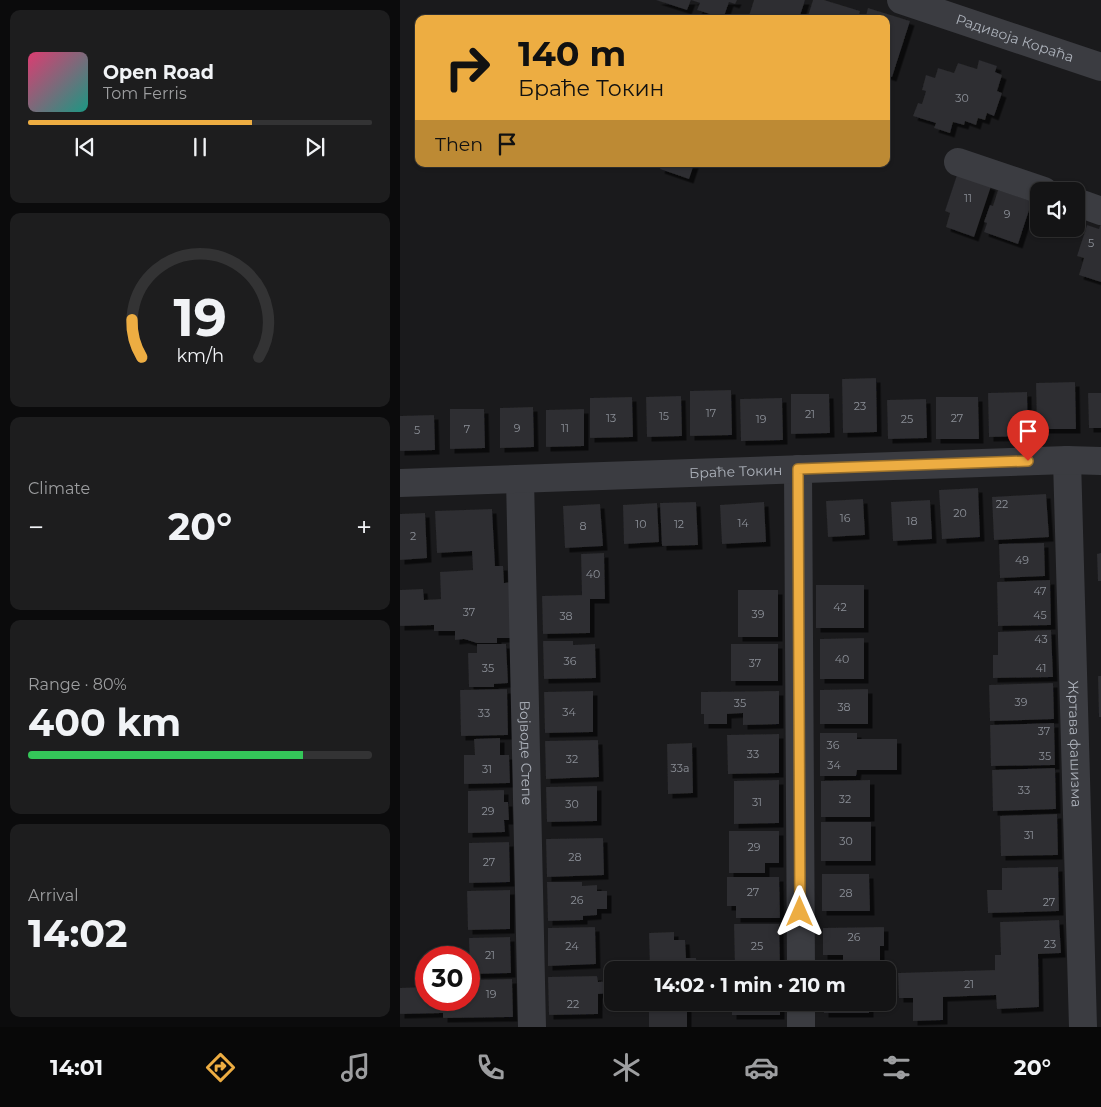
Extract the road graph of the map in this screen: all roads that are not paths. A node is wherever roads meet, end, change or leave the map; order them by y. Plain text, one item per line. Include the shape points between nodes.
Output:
1 (901, 0) edge
2 (1101, 67) edge
3 (958, 162) dead end
4 (1030, 186) edge
5 (1085, 205) edge
6 (1101, 211) edge
7 (1067, 460) junction
8 (1101, 461) edge
9 (798, 469) junction
10 (520, 479) junction
11 (400, 483) edge
12 (801, 961) edge
13 (801, 1011) edge
14 (532, 1027) edge
15 (801, 1027) edge
16 (1083, 1027) edge

1 - 2 street, Радивоја Кораћа
3 - 4 street
5 - 6 street
7 - 8 street, Браће Токин
7 - 9 street, Браће Токин
7 - 16 street, Жртава фашизма
9 - 10 street, Браће Токин
9 - 12 street
10 - 11 street, Браће Токин
10 - 14 street, Војводе Степе
13 - 15 street

